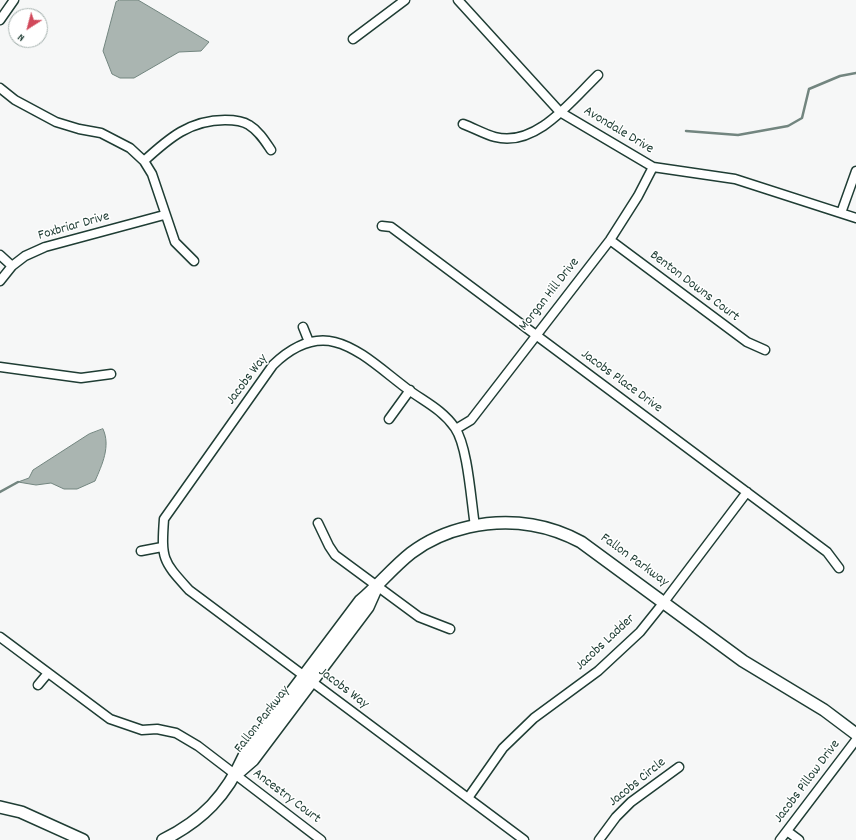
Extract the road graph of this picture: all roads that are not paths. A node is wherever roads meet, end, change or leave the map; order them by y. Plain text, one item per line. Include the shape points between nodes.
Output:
1 (14, 0) edge
2 (405, 0) edge
3 (458, 0) edge
4 (0, 20) edge
5 (353, 39) dead end
6 (598, 75) dead end
7 (0, 88) edge
8 (560, 112) junction
9 (463, 124) dead end
10 (271, 150) dead end
11 (144, 161) junction
12 (652, 167) junction
13 (856, 172) edge
14 (841, 213) junction
15 (164, 215) junction
16 (856, 218) edge
17 (382, 226) dead end
18 (610, 240) junction
19 (0, 255) edge
20 (194, 261) dead end
21 (12, 266) junction
22 (0, 281) edge
23 (303, 327) dead end
24 (535, 335) junction
25 (308, 342) junction
26 (765, 350) dead end
27 (0, 366) edge
28 (111, 374) dead end
29 (410, 390) junction
30 (389, 419) dead end
31 (456, 429) junction
32 (747, 492) junction
33 (318, 523) dead end
34 (475, 526) junction
35 (162, 547) junction
36 (141, 551) dead end
37 (839, 568) dead end
38 (377, 587) junction
39 (664, 602) junction
40 (450, 629) dead end
41 (0, 637) edge
42 (48, 673) junction
43 (308, 679) junction
44 (38, 685) dead end
45 (856, 734) edge
46 (856, 740) edge
47 (679, 767) dead end
48 (236, 775) junction
49 (468, 798) junction
50 (0, 808) edge
51 (788, 831) junction
52 (83, 840) edge
53 (163, 840) edge
54 (321, 840) edge
55 (524, 840) edge
56 (599, 840) edge
57 (780, 840) edge
58 (799, 840) edge

1 - 4 street
2 - 5 street
3 - 8 street, Avondale Drive
6 - 8 street
7 - 11 street via 15,100 56,122 101,133 117,140
8 - 9 street via 547,125 518,137 496,137
8 - 12 street, Avondale Drive
10 - 11 street via 259,132 248,124 215,120 197,123 181,131
11 - 15 street via 152,174
12 - 14 street, Avondale Drive via 735,180
12 - 18 street, Morgan Hill Drive via 638,196
13 - 14 street
14 - 16 street, Avondale Drive
15 - 20 street via 175,242
15 - 21 street, Foxbriar Drive via 45,247 25,256
17 - 24 street, Jacobs Place Drive via 391,227
18 - 24 street, Morgan Hill Drive
18 - 26 street, Benton Downs Court via 747,342
19 - 21 street
21 - 22 street, Foxbriar Drive
23 - 25 street
24 - 31 street, Morgan Hill Drive via 471,420
24 - 32 street, Jacobs Place Drive
25 - 29 street, Jacobs Way via 335,341 357,349
25 - 35 street, Jacobs Way via 284,355 269,372 164,520
27 - 28 street via 81,378
29 - 30 street
29 - 31 street, Jacobs Way via 439,409
31 - 34 street, Jacobs Way via 464,453
32 - 37 street, Jacobs Place Drive via 827,552
32 - 39 street, Jacobs Ladder
33 - 38 street via 335,555
34 - 38 street, Fallon Parkway via 446,533 422,546 399,563
34 - 39 street, Fallon Parkway via 504,523 532,525 561,532 602,556
35 - 36 street
35 - 43 street, Jacobs Way via 167,565 189,590
38 - 40 street via 418,617
38 - 43 street, Fallon Parkway via 368,607
39 - 45 street, Fallon Parkway via 743,661 824,710
39 - 49 street, Jacobs Ladder via 640,632 603,666 534,718 503,748
41 - 42 street, Ancestry Court
42 - 44 street
42 - 48 street, Ancestry Court via 110,719 142,730 156,729 176,733
43 - 48 street, Fallon Parkway via 253,760
43 - 49 street, Jacobs Way
46 - 51 street, Jacobs Pillow Drive
47 - 56 street, Jacobs Circle via 631,802
48 - 53 street, Fallon Parkway via 206,812 185,829
48 - 54 street, Ancestry Court
49 - 55 street, Jacobs Way
50 - 52 street via 21,812
51 - 57 street, Jacobs Pillow Drive
51 - 58 street

